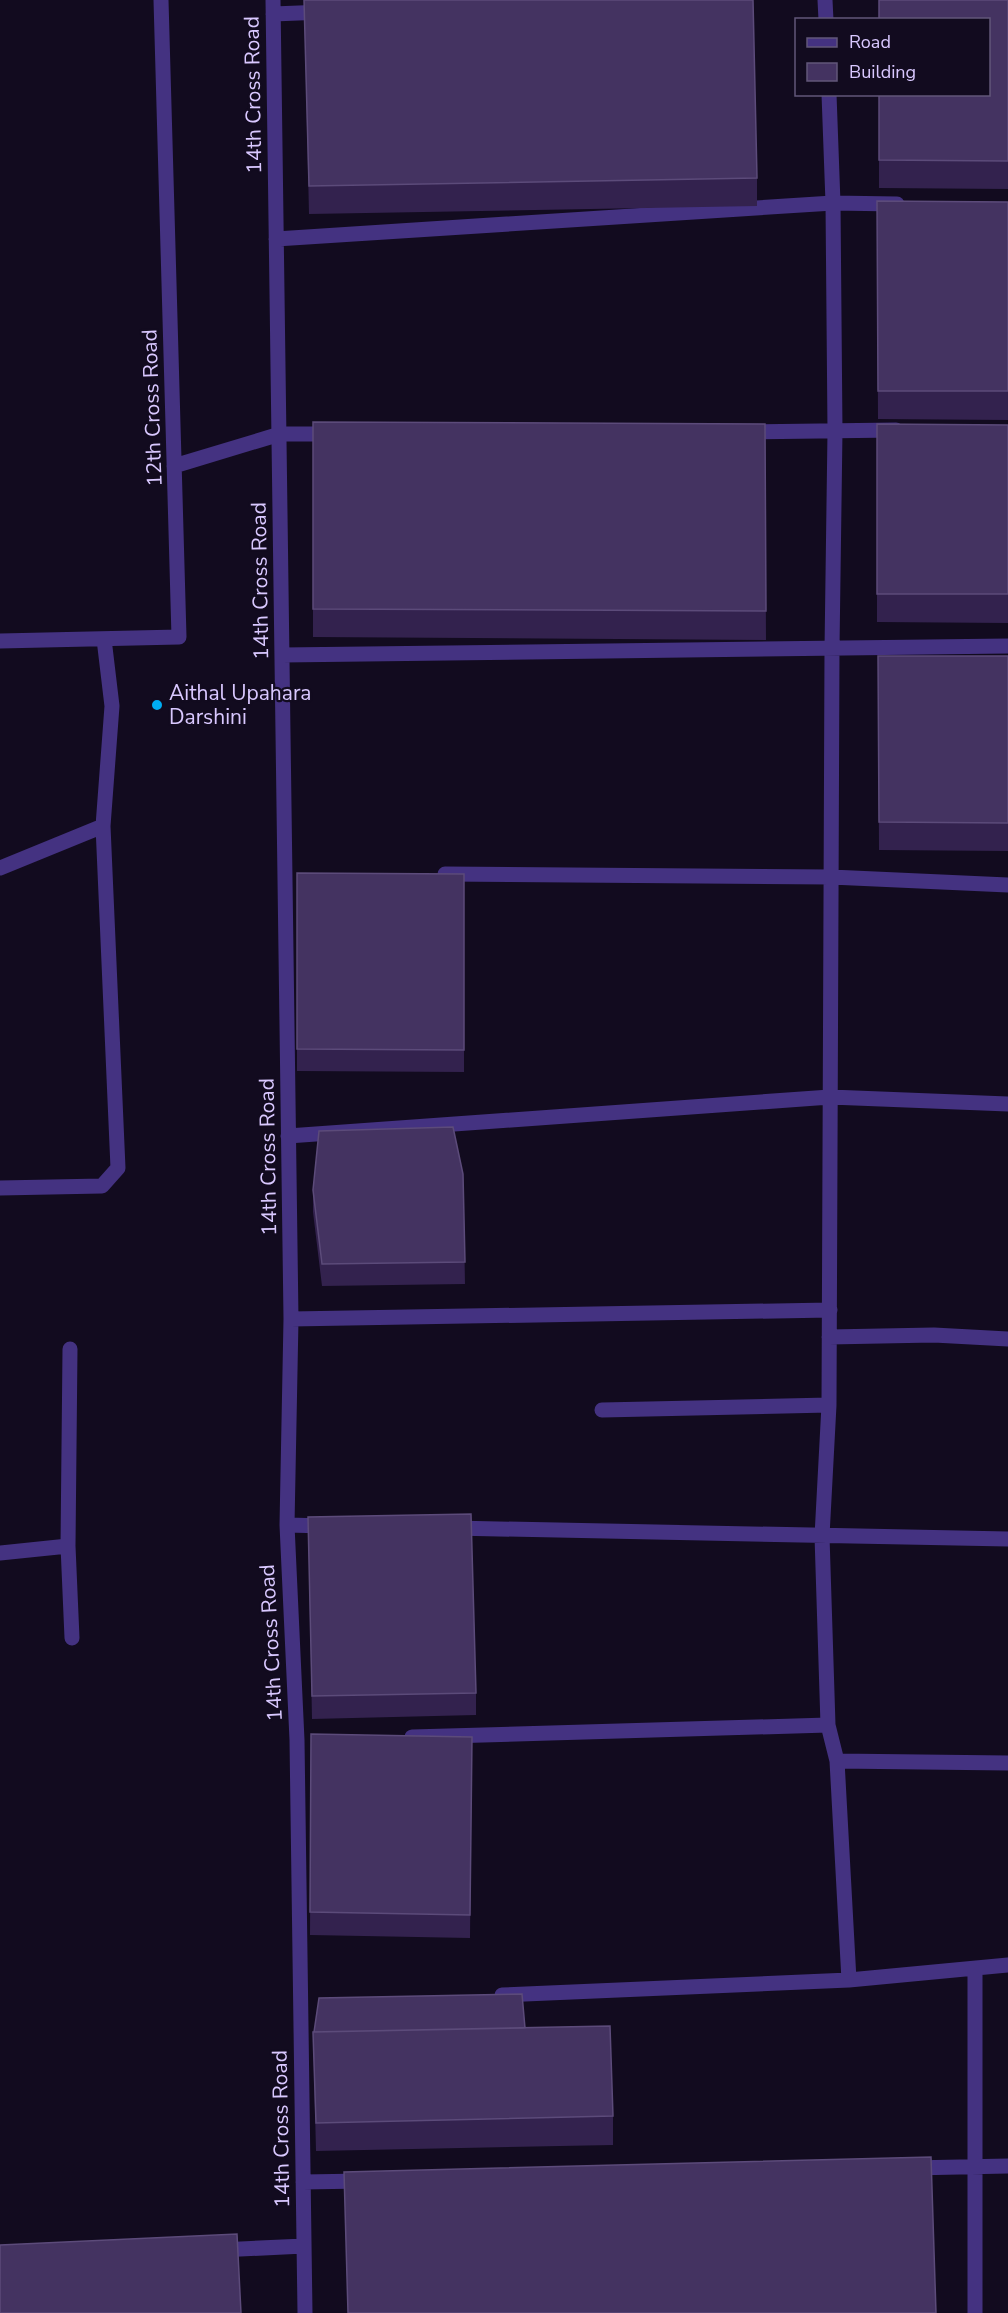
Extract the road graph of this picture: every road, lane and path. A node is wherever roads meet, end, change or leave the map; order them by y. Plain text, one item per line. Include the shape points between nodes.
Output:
1 (161, 0) edge
2 (825, 0) edge
3 (273, 7) edge
4 (343, 11) edge
5 (826, 18) edge
6 (829, 96) edge
7 (833, 203) junction
8 (915, 205) edge
9 (276, 239) junction
10 (916, 430) edge
11 (729, 432) edge
12 (835, 432) junction
13 (280, 434) junction
14 (351, 434) edge
15 (174, 466) junction
16 (104, 639) junction
17 (0, 640) edge
18 (1008, 646) edge
19 (832, 649) junction
20 (282, 655) junction
21 (103, 826) junction
22 (0, 868) edge
23 (428, 874) edge
24 (831, 877) junction
25 (1008, 885) edge
26 (830, 1097) junction
27 (1008, 1104) edge
28 (288, 1136) junction
29 (0, 1188) edge
30 (830, 1310) junction
31 (291, 1318) junction
32 (829, 1337) junction
33 (1008, 1339) edge
34 (70, 1349) dead end
35 (829, 1406) junction
36 (602, 1410) dead end
37 (287, 1525) junction
38 (346, 1526) edge
39 (442, 1528) edge
40 (822, 1536) junction
41 (1008, 1539) edge
42 (68, 1546) junction
43 (0, 1553) edge
44 (72, 1638) dead end
45 (828, 1725) junction
46 (391, 1738) edge
47 (837, 1761) junction
48 (1008, 1763) edge
49 (1008, 1965) edge
50 (975, 1969) junction
51 (849, 1980) junction
52 (491, 1995) edge
53 (975, 2166) junction
54 (1008, 2166) edge
55 (892, 2168) edge
56 (373, 2181) edge
57 (303, 2182) junction
58 (304, 2246) junction
59 (210, 2251) edge
60 (304, 2313) edge
61 (975, 2313) edge

1 - 15 street, 12th Cross Road
2 - 5 street
3 - 4 street
3 - 9 street, 14th Cross Road
6 - 7 street
7 - 8 street
7 - 9 street
7 - 12 street
9 - 13 street, 14th Cross Road
10 - 12 street
11 - 12 street
12 - 19 street
13 - 14 street
13 - 15 street
13 - 20 street, 14th Cross Road
15 - 16 street, 12th Cross Road via 179,637
16 - 17 street, 12th Cross Road
16 - 21 street via 112,706
18 - 19 street
19 - 20 street
19 - 24 street
20 - 28 street, 14th Cross Road via 292,873
21 - 22 street
21 - 29 street via 118,1168 102,1186
23 - 24 street
24 - 25 street
24 - 26 street
26 - 27 street
26 - 28 street
26 - 30 street
28 - 31 street, 14th Cross Road
30 - 31 street
30 - 32 street
31 - 37 street, 14th Cross Road
32 - 33 street via 934,1335
32 - 35 street
34 - 42 street
35 - 36 street
35 - 40 street
37 - 38 street
37 - 57 street, 14th Cross Road via 303,1740
39 - 40 street
40 - 41 street
40 - 45 street
42 - 43 street
42 - 44 street
45 - 46 street
45 - 47 street
47 - 48 street
47 - 51 street
49 - 50 street
50 - 51 street
50 - 53 street
51 - 52 street
53 - 54 street
53 - 55 street
53 - 61 street
56 - 57 street
57 - 58 street, 14th Cross Road
58 - 59 street
58 - 60 street, 14th Cross Road

